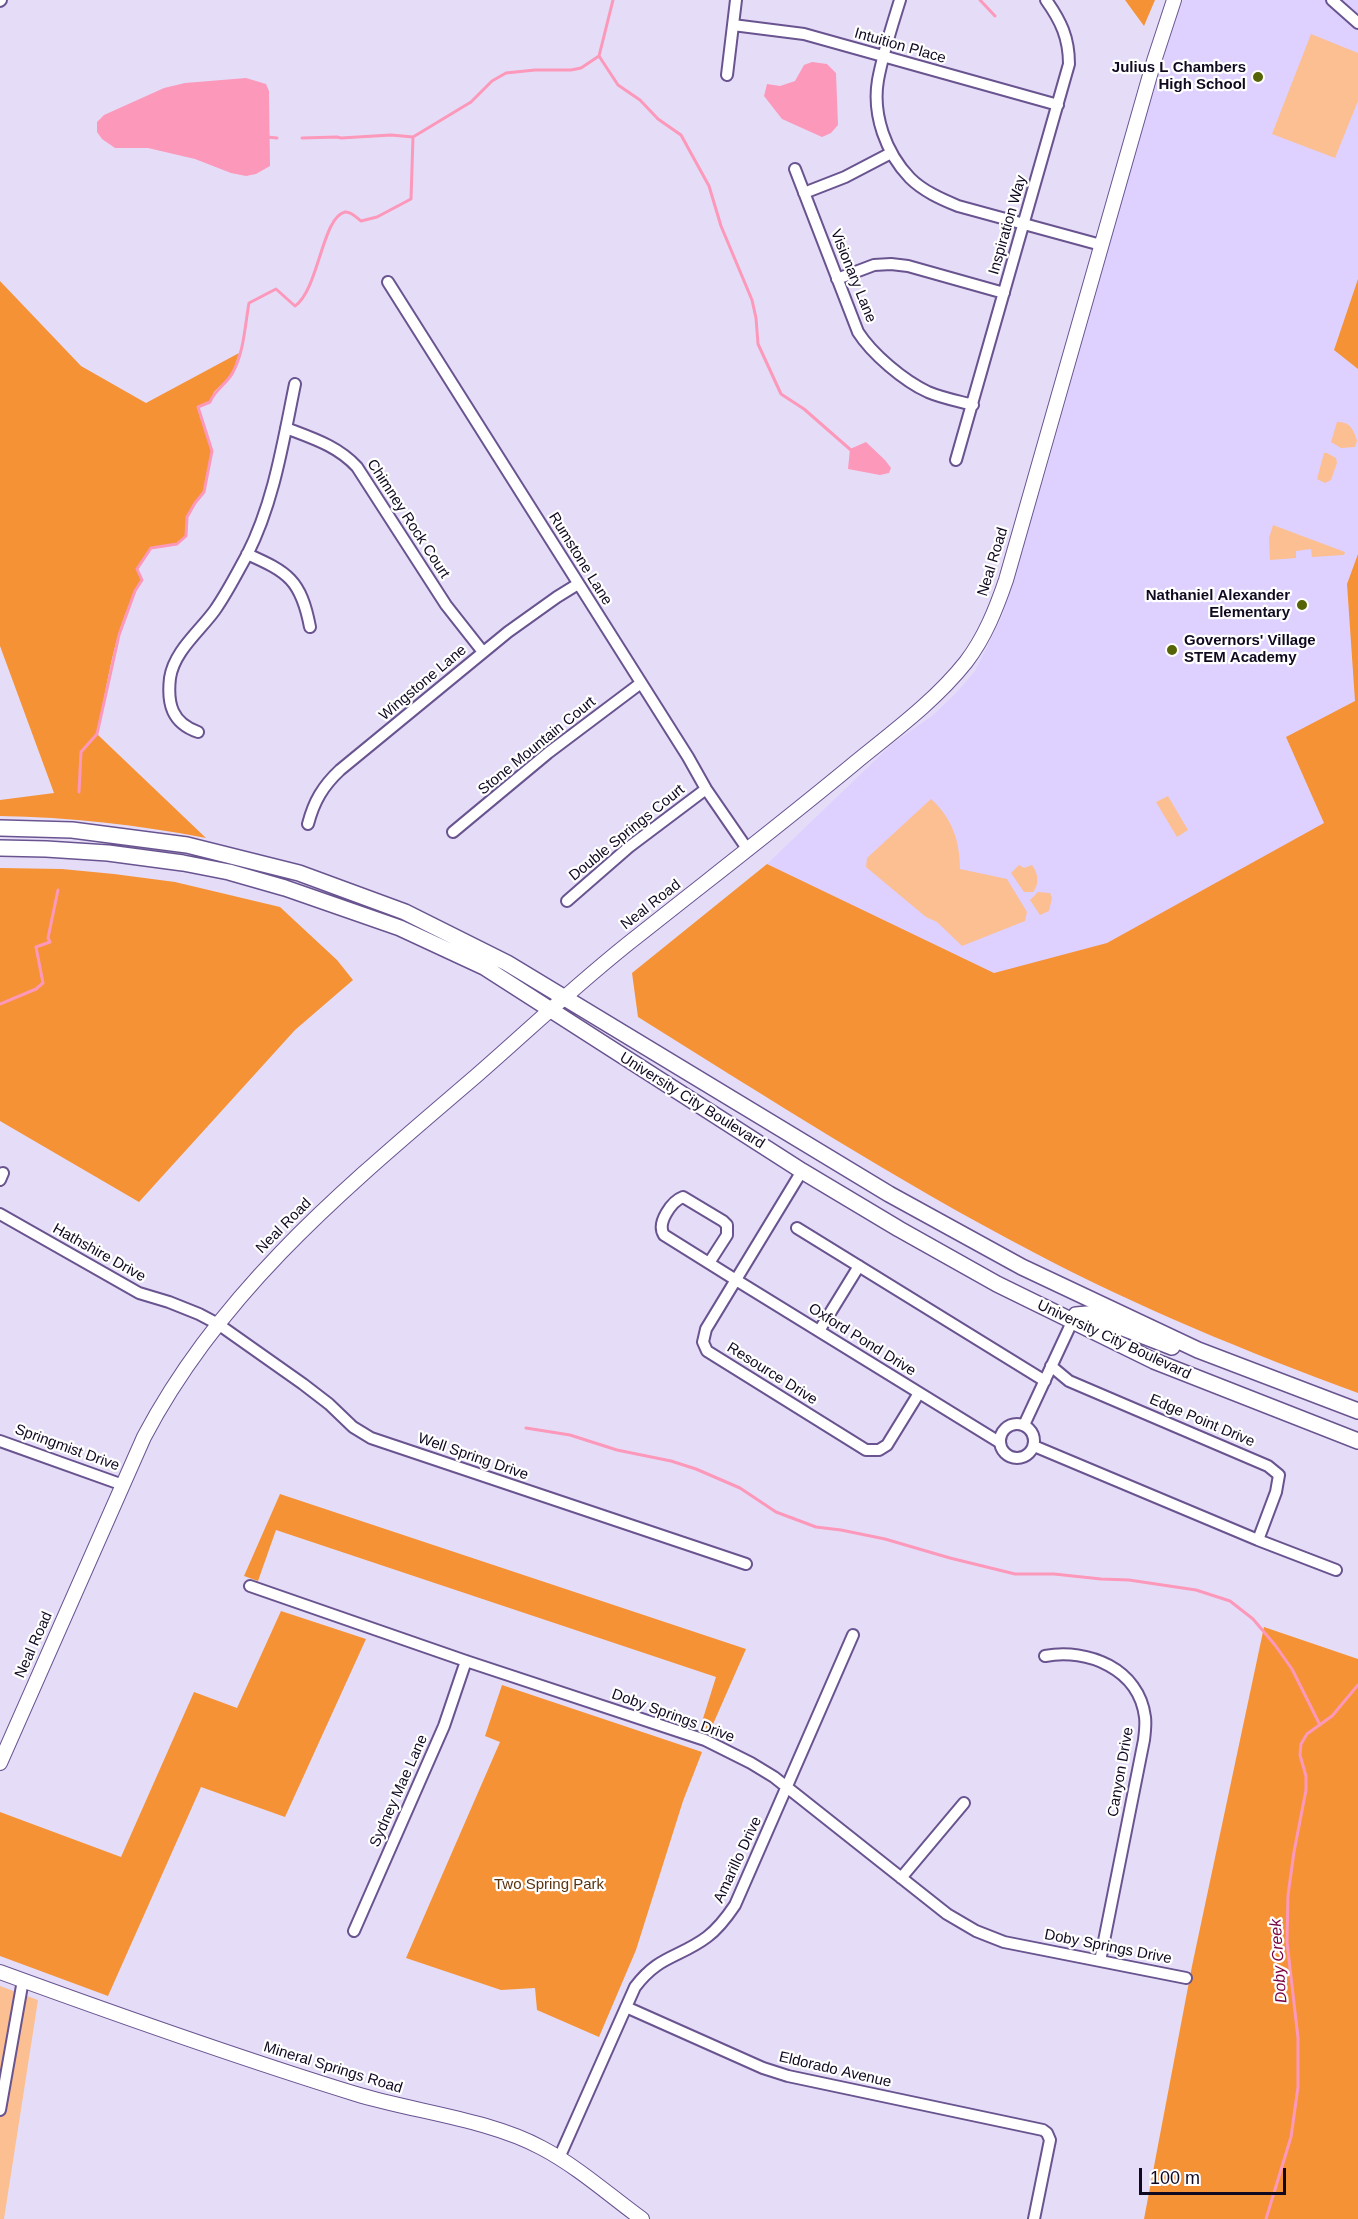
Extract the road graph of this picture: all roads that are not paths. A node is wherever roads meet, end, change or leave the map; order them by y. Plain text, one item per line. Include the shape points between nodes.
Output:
1 (735, 0) edge
2 (900, 0) edge
3 (1046, 0) edge
4 (1174, 0) edge
5 (1332, 0) edge
6 (1358, 23) edge
7 (733, 26) junction
8 (884, 57) junction
9 (727, 75) dead end
10 (1058, 105) junction
11 (891, 153) junction
12 (795, 169) dead end
13 (804, 193) junction
14 (1024, 224) junction
15 (1101, 245) junction
16 (837, 279) junction
17 (388, 282) dead end
18 (1004, 293) junction
19 (295, 384) dead end
20 (973, 405) junction
21 (286, 428) junction
22 (956, 460) dead end
23 (247, 554) junction
24 (578, 584) junction
25 (309, 627) dead end
26 (483, 652) junction
27 (641, 684) junction
28 (198, 732) dead end
29 (706, 789) junction
30 (308, 824) dead end
31 (0, 828) edge
32 (453, 832) dead end
33 (0, 848) edge
34 (748, 850) junction
35 (567, 901) dead end
36 (565, 998) junction
37 (551, 1010) junction
38 (802, 1171) junction
39 (0, 1214) edge
40 (797, 1227) dead end
41 (709, 1263) junction
42 (859, 1266) junction
43 (736, 1280) junction
44 (1072, 1322) junction
45 (218, 1324) junction
46 (819, 1331) junction
47 (1198, 1350) junction
48 (1051, 1366) junction
49 (1045, 1381) junction
50 (919, 1393) junction
51 (1358, 1412) edge
52 (1024, 1425) junction
53 (0, 1441) edge
54 (1358, 1441) edge
55 (999, 1442) junction
56 (1034, 1446) junction
57 (123, 1485) junction
58 (1258, 1540) junction
59 (746, 1564) dead end
60 (1336, 1570) dead end
61 (250, 1586) dead end
62 (853, 1635) dead end
63 (1045, 1656) dead end
64 (466, 1661) junction
65 (0, 1763) edge
66 (787, 1788) junction
67 (964, 1803) dead end
68 (901, 1878) junction
69 (354, 1931) dead end
70 (1100, 1961) junction
71 (0, 1971) edge
72 (1186, 1978) dead end
73 (23, 1980) junction
74 (626, 2007) junction
75 (0, 2110) edge
76 (559, 2158) junction
77 (642, 2219) edge
78 (1034, 2219) edge

1 - 7 street
2 - 8 street
3 - 10 street, Inspiration Way via 1065,30 1069,46 1069,64
4 - 15 street, Neal Road
5 - 6 street
7 - 8 street, Intuition Place via 804,34
7 - 9 street
8 - 10 street, Intuition Place
8 - 11 street via 877,102 882,133
10 - 14 street, Inspiration Way
11 - 13 street
11 - 14 street via 911,178 938,197
12 - 13 street, Visionary Lane
13 - 16 street, Visionary Lane
14 - 15 street
14 - 18 street, Inspiration Way
15 - 34 street, Neal Road via 1006,580 983,636 966,662 931,699
16 - 18 street via 891,264
16 - 20 street, Visionary Lane via 867,345 914,384 930,393
17 - 24 street, Rumstone Lane
18 - 20 street, Inspiration Way
19 - 21 street
20 - 22 street, Inspiration Way
21 - 23 street via 267,508
21 - 26 street, Chimney Rock Court via 328,445 357,467 446,605
23 - 25 street via 277,567 296,585
23 - 28 street via 215,610 180,653 170,676 173,712 178,720
24 - 26 street, Wingstone Lane via 528,616
24 - 27 street, Rumstone Lane
26 - 30 street, Wingstone Lane via 328,782 316,799
27 - 29 street, Rumstone Lane
27 - 32 street, Stone Mountain Court via 548,753
29 - 34 street, Rumstone Lane
29 - 35 street, Double Springs Court via 629,847
31 - 36 main road, University City Boulevard via 72,830 151,839 299,873 426,921
33 - 37 main road, University City Boulevard via 140,857 229,872 285,888 433,942 484,967
34 - 36 street, Neal Road
36 - 37 street, Neal Road
36 - 47 main road, University City Boulevard via 939,1223
37 - 38 main road, University City Boulevard
37 - 45 street, Neal Road via 295,1236
38 - 43 street, Resource Drive
38 - 44 main road, University City Boulevard via 944,1255
39 - 45 street, Hathshire Drive via 139,1293
40 - 42 street
41 - 41 street, Oxford Pond Drive via 727,1235 727,1225 683,1197 676,1200 661,1224 661,1231
41 - 43 street, Oxford Pond Drive
42 - 46 street
42 - 49 street
43 - 46 street, Oxford Pond Drive
43 - 50 street, Resource Drive via 706,1329 703,1342 712,1355 866,1449 879,1450 887,1444
44 - 47 main road via 1083,1313 1181,1351
44 - 48 street
44 - 54 main road, University City Boulevard via 1204,1382
45 - 57 street, Neal Road via 168,1393
45 - 59 street, Well Spring Drive via 371,1438
46 - 50 street, Oxford Pond Drive
47 - 51 main road, University City Boulevard
48 - 49 street
48 - 58 street, Edge Point Drive via 1069,1381 1268,1466 1280,1475
49 - 52 street
50 - 55 street, Oxford Pond Drive
52 - 55 street via 1009,1425
52 - 56 street via 1033,1435
53 - 57 street, Springmist Drive
55 - 56 street, Oxford Pond Drive via 1005,1455 1016,1459 1027,1456
56 - 58 street
57 - 65 street, Neal Road
58 - 60 street
61 - 64 street, Doby Springs Drive
62 - 66 street, Amarillo Drive
63 - 70 street, Canyon Drive via 1072,1654 1117,1669 1132,1683 1145,1714 1144,1740
64 - 66 street, Doby Springs Drive via 705,1740 752,1763
64 - 69 street, Sydney Mae Lane via 444,1726
66 - 68 street, Doby Springs Drive
66 - 74 street, Amarillo Drive via 726,1919 700,1942 654,1966 635,1988
67 - 68 street
68 - 70 street, Doby Springs Drive via 975,1931 1004,1942
70 - 72 street, Doby Springs Drive
71 - 73 street, Mineral Springs Road
73 - 75 street
73 - 76 street, Mineral Springs Road via 359,2095 505,2133
74 - 76 street, Amarillo Drive
74 - 78 street, Eldorado Avenue via 788,2076 1043,2130 1050,2140
76 - 77 street, Mineral Springs Road

